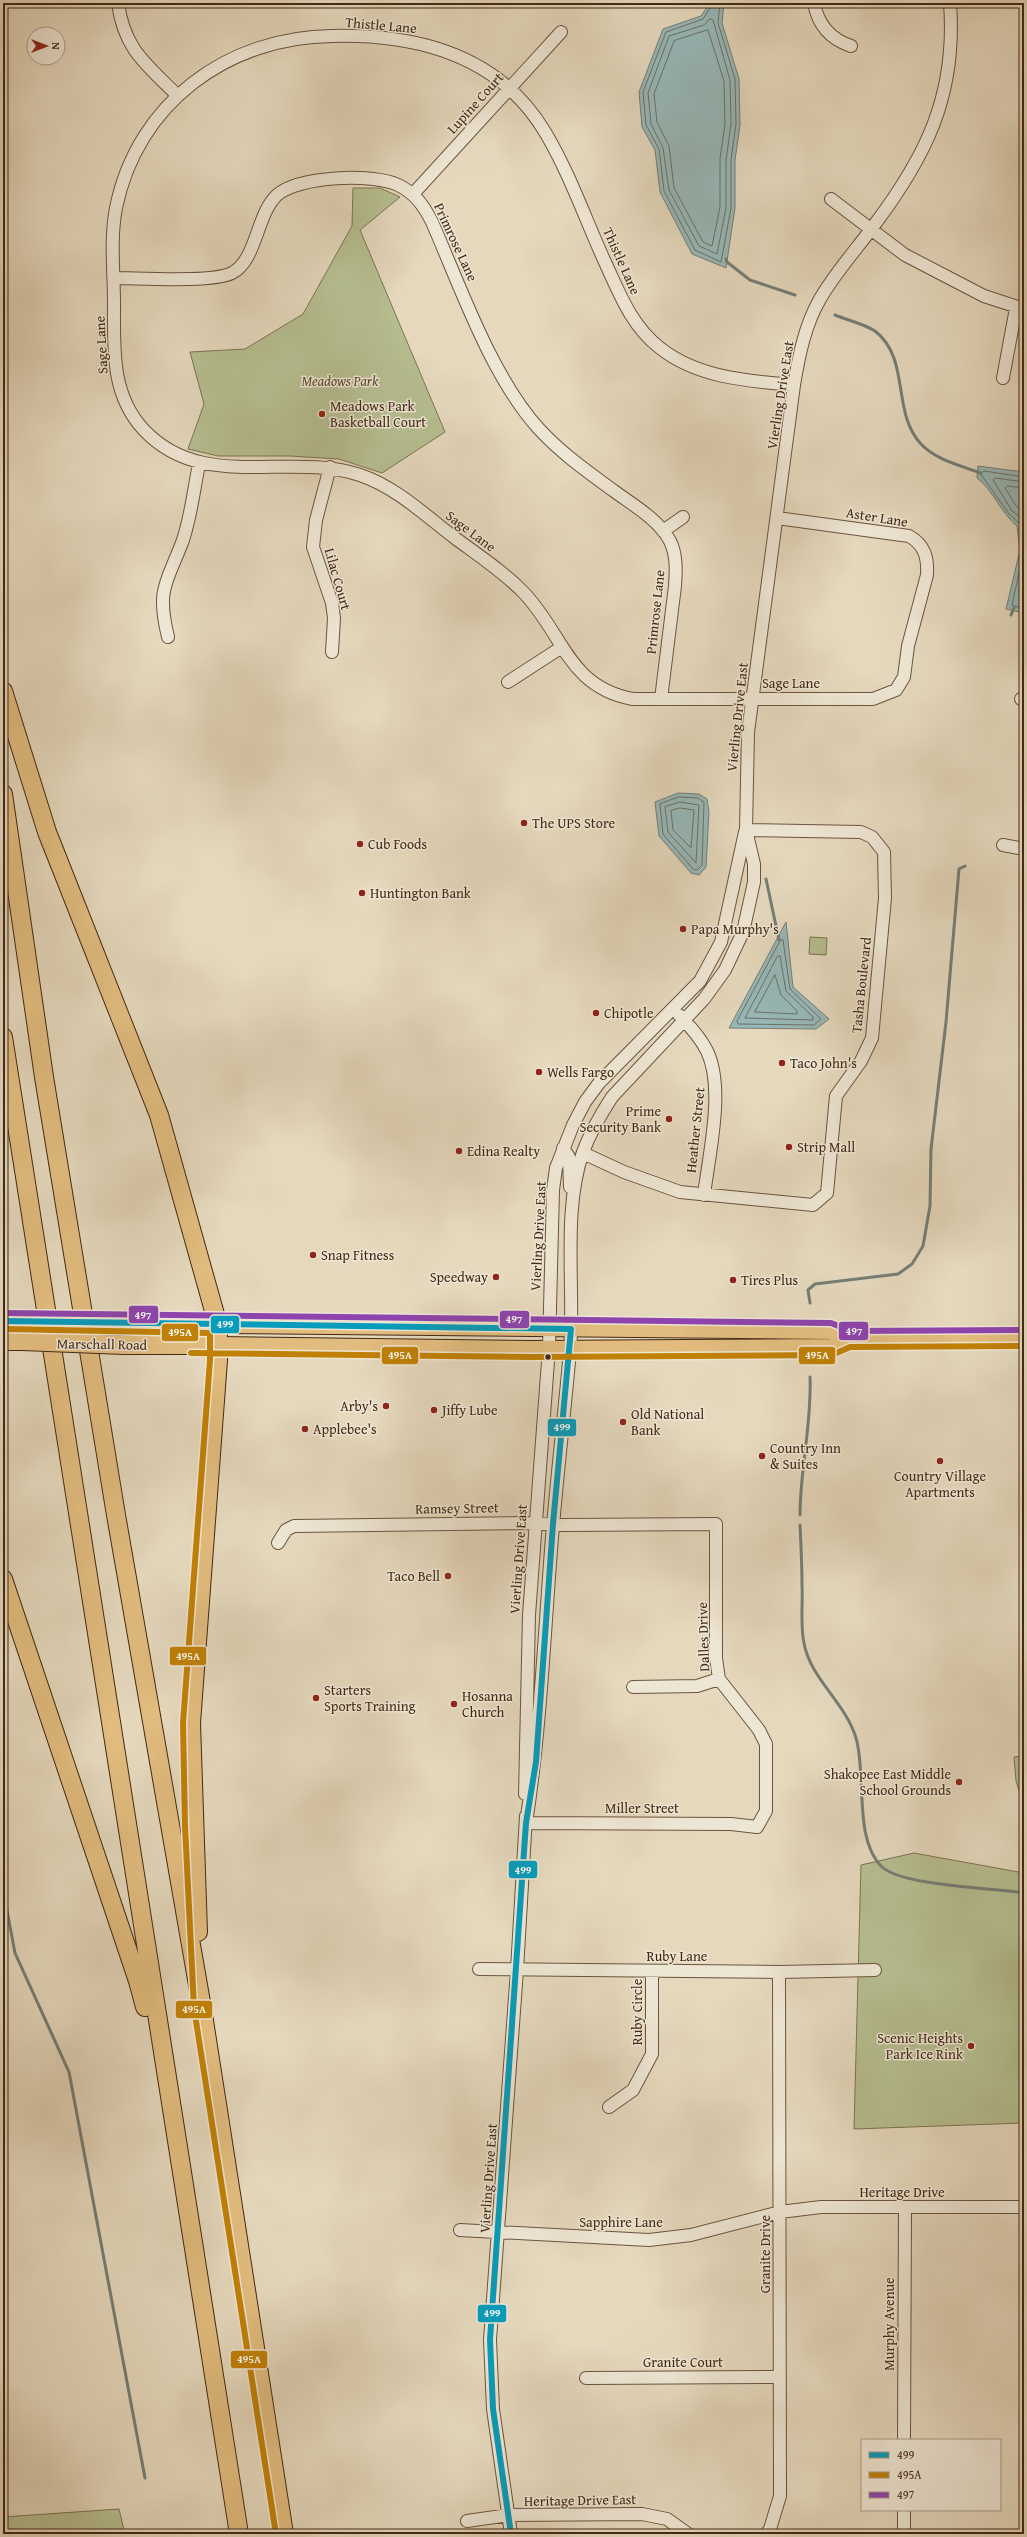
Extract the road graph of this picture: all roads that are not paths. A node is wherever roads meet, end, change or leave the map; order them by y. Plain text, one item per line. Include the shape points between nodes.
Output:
1 (118, 3) edge
2 (814, 3) edge
3 (950, 3) edge
4 (561, 32) dead end
5 (851, 46) dead end
6 (509, 88) junction
7 (177, 95) junction
8 (412, 194) junction
9 (831, 199) dead end
10 (871, 230) junction
11 (114, 278) junction
12 (1020, 308) edge
13 (1003, 378) dead end
14 (794, 385) junction
15 (199, 464) junction
16 (330, 468) junction
17 (683, 517) dead end
18 (777, 518) junction
19 (663, 531) junction
20 (168, 637) dead end
21 (562, 647) junction
22 (332, 652) dead end
23 (508, 682) dead end
24 (901, 685) joint
25 (3, 691) edge
26 (753, 698) junction
27 (661, 699) junction
28 (3, 794) edge
29 (746, 830) junction
30 (1003, 845) dead end
31 (1024, 849) edge
32 (673, 1008) junction
33 (684, 1020) junction
34 (3, 1036) edge
35 (563, 1148) junction
36 (583, 1153) junction
37 (704, 1195) junction
38 (573, 1204) junction
39 (11, 1321) edge
40 (218, 1325) junction
41 (550, 1329) junction
42 (571, 1329) junction
43 (1024, 1338) edge
44 (848, 1339) junction
45 (3, 1341) edge
46 (218, 1345) junction
47 (549, 1348) junction
48 (570, 1349) junction
49 (535, 1523) junction
50 (553, 1524) junction
51 (716, 1524) joint
52 (278, 1543) dead end
53 (3, 1579) edge
54 (719, 1679) junction
55 (633, 1687) dead end
56 (526, 1823) junction
57 (757, 1827) joint
58 (479, 1969) dead end
59 (517, 1970) junction
60 (874, 1970) dead end
61 (652, 1971) junction
62 (779, 1972) junction
63 (202, 2008) junction
64 (608, 2107) dead end
65 (905, 2207) junction
66 (1024, 2207) edge
67 (780, 2212) junction
68 (188, 2220) junction
69 (460, 2230) dead end
70 (499, 2234) junction
71 (780, 2377) junction
72 (586, 2378) dead end
73 (904, 2439) edge
74 (904, 2511) edge
75 (509, 2515) junction
76 (467, 2521) dead end
77 (239, 2534) edge
78 (284, 2534) edge
79 (511, 2534) edge
80 (688, 2534) edge
81 (766, 2534) edge
82 (904, 2534) edge

1 - 7 street via 120,21 127,40 140,59
2 - 5 street via 820,22 832,37
3 - 10 street, Vierling Drive East via 949,68 930,135 909,178
4 - 6 street, Lupine Court
6 - 7 street, Thistle Lane via 465,60 428,45 382,37 333,36 288,40 260,47 221,63 198,77
6 - 8 street, Lupine Court
6 - 14 street, Thistle Lane via 528,107 558,155 623,302 647,337 667,353 696,369 739,379
7 - 11 street, Thistle Lane via 149,128 125,176 115,213
8 - 11 street, Primrose Lane via 398,185 377,180 324,179 299,183 287,188 269,204 248,255 233,272 207,278
8 - 19 street, Primrose Lane via 423,205 432,222 495,363 524,409 559,448 644,513
9 - 10 street
10 - 12 street via 931,270 984,296
10 - 14 street, Vierling Drive East via 820,299 802,343
11 - 15 street, Sage Lane via 114,352 124,400 132,416 155,442 182,458
12 - 13 street
14 - 18 street, Vierling Drive East
15 - 16 street, Sage Lane
15 - 20 street via 183,539 162,595 163,617
16 - 21 street, Sage Lane via 359,474 387,488 506,576 533,603
16 - 22 street, Lilac Court via 316,520 313,547 332,603
17 - 19 street
18 - 24 street, Aster Lane via 909,536 922,546 928,563 927,575 908,646 906,670
18 - 26 street, Vierling Drive East
19 - 27 street, Primrose Lane via 670,542 676,570
21 - 23 street
21 - 27 street, Sage Lane via 575,667 601,690 633,699
24 - 26 street, Sage Lane via 890,694 873,699
25 - 40 highway via 47,832 159,1115
26 - 27 street, Sage Lane
26 - 29 street, Vierling Drive East via 748,740
28 - 63 highway via 46,1085 116,1515
29 - 32 street, Vierling Drive East via 721,942 700,981
29 - 33 street, Vierling Drive East via 754,864 754,882 743,932 724,970 704,999
29 - 37 street, Tasha Boulevard via 861,832 872,837 884,852 885,898 872,1038 861,1061 836,1096 828,1193 813,1205
30 - 31 street
32 - 33 street, Heather Street
32 - 35 street, Vierling Drive East via 599,1083 585,1102
33 - 36 street, Vierling Drive East via 612,1097
33 - 37 street, Heather Street via 702,1041 715,1076 715,1104
34 - 68 highway
35 - 38 street via 569,1157
35 - 41 street, Vierling Drive East via 556,1168 551,1212
36 - 37 street, Tasha Boulevard via 624,1172 680,1192
36 - 38 street, Vierling Drive East
38 - 42 street, Vierling Drive East
39 - 40 highway, Marschall Road, bridge
40 - 41 main road, Marschall Road
40 - 46 highway
41 - 42 main road, Marschall Road
41 - 47 street, Vierling Drive East
42 - 44 main road, Marschall Road via 831,1331
42 - 48 street, Vierling Drive East
43 - 44 main road, Marschall Road
44 - 48 main road, Marschall Road via 832,1347
45 - 46 highway, Marschall Road, bridge
46 - 47 main road, Marschall Road
46 - 63 highway via 191,1723
47 - 48 main road, Marschall Road
47 - 49 street, Vierling Drive East
48 - 50 street, Vierling Drive East
49 - 50 street, Ramsey Street
49 - 52 street, Ramsey Street via 294,1526 286,1530
49 - 56 street, Vierling Drive East via 524,1762
50 - 51 street, Ramsey Street
50 - 56 street, Vierling Drive East via 536,1762
51 - 54 street, Dalles Drive via 716,1658
53 - 68 highway via 138,1981 162,2072
54 - 55 street via 697,1686
54 - 57 street, Dalles Drive via 760,1730 766,1744 766,1811
56 - 57 street, Miller Street via 731,1824
56 - 59 street, Vierling Drive East
58 - 59 street, Ruby Lane
59 - 61 street, Ruby Lane
59 - 70 street, Vierling Drive East
60 - 62 street, Ruby Lane
61 - 62 street, Ruby Lane
61 - 64 street, Ruby Circle via 652,2054 633,2090
62 - 67 street, Granite Drive
63 - 78 highway
65 - 66 street, Heritage Drive
65 - 67 street, Heritage Drive via 821,2207
65 - 73 street, Murphy Avenue
67 - 70 street, Sapphire Lane via 691,2235 649,2240
67 - 71 street, Granite Drive
68 - 77 highway
69 - 70 street, Sapphire Lane
70 - 75 street, Vierling Drive East via 490,2340 492,2409
71 - 72 street, Granite Court
71 - 81 street, Granite Drive via 780,2496 770,2529
74 - 82 street
75 - 76 street, Heritage Drive East
75 - 79 street, Vierling Drive East
75 - 80 street, Heritage Drive East via 642,2514 667,2519

